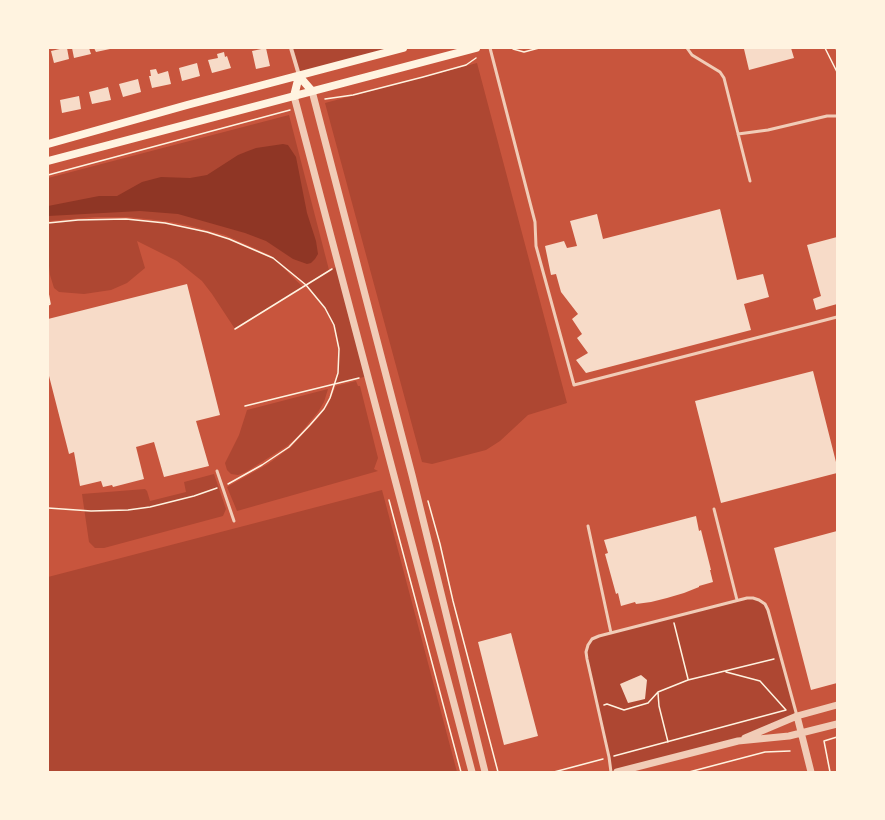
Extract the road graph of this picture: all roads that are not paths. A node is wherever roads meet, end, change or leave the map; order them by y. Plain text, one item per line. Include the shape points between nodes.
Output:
1 (291, 48) edge
2 (403, 48) edge
3 (476, 48) edge
4 (490, 48) edge
5 (687, 48) edge
6 (299, 76) junction
7 (312, 91) junction
8 (294, 96) junction
9 (837, 116) edge
10 (738, 134) junction
11 (48, 144) edge
12 (48, 161) edge
13 (750, 181) dead end
14 (837, 317) edge
15 (217, 471) dead end
16 (714, 509) dead end
17 (234, 521) dead end
18 (588, 526) dead end
19 (737, 600) junction
20 (611, 633) junction
21 (837, 705) edge
22 (797, 716) junction
23 (837, 724) edge
24 (801, 733) junction
25 (738, 742) junction
26 (472, 772) edge
27 (485, 772) edge
28 (611, 772) edge
29 (617, 772) edge
30 (811, 772) edge

1 - 6 street
2 - 6 main road
3 - 7 main road
4 - 14 lane via 535,222 536,246 574,385
5 - 10 lane via 692,55 720,72 726,85
6 - 7 main road
6 - 8 main road
6 - 11 main road
7 - 8 main road
7 - 27 street
8 - 12 main road
8 - 26 street
9 - 10 lane
10 - 13 lane
15 - 17 lane
16 - 19 lane
18 - 20 lane
19 - 20 lane
19 - 22 lane via 753,598 765,604
20 - 28 lane via 592,640 586,652 610,757
21 - 22 street
22 - 24 street
22 - 25 street
23 - 24 street
24 - 25 street
24 - 30 street
25 - 29 street

